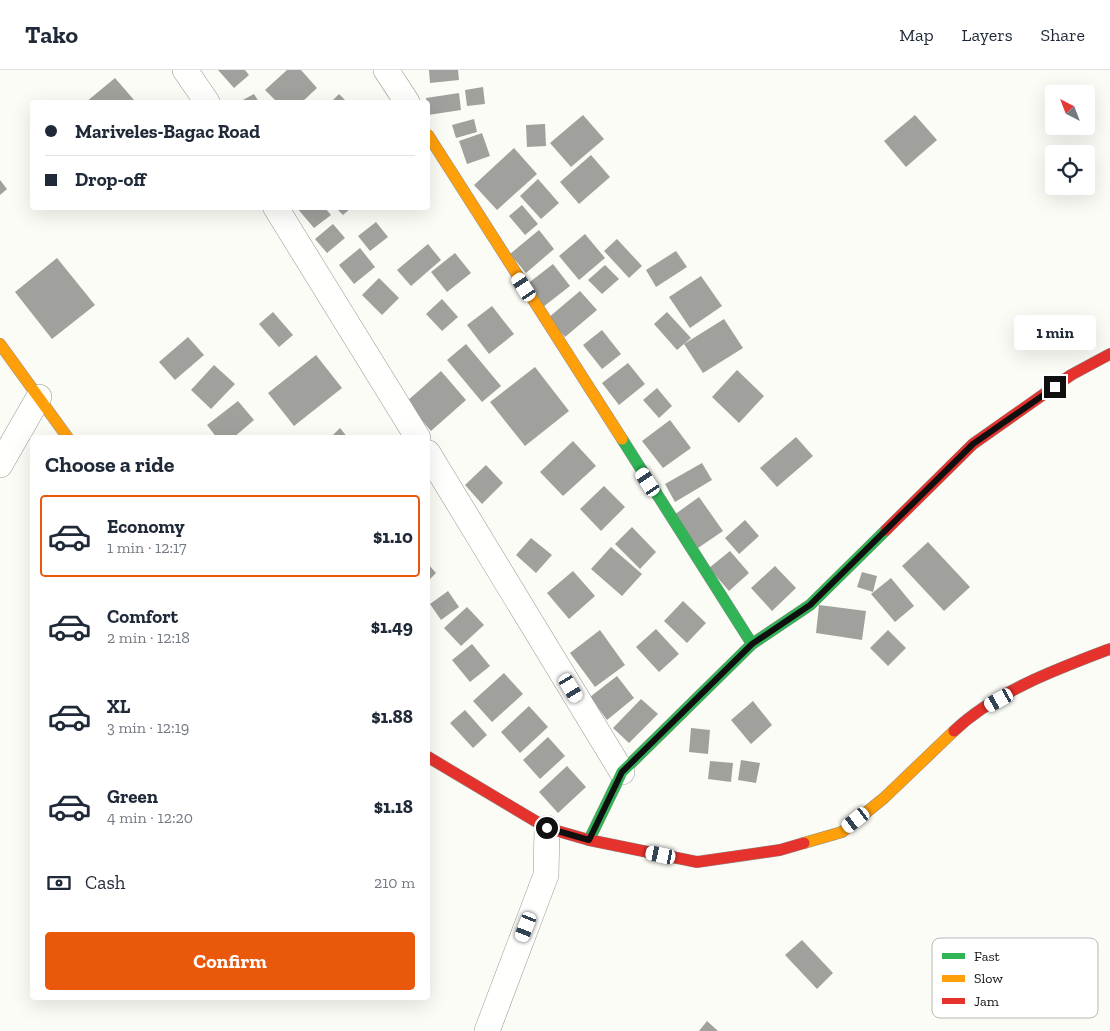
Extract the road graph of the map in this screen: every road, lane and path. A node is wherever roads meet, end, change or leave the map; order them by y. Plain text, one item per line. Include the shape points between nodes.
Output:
1 (185, 70) edge
2 (386, 70) edge
3 (206, 100) edge
4 (406, 100) edge
5 (430, 138) edge
6 (277, 210) edge
7 (0, 344) edge
8 (1110, 354) edge
9 (39, 397) junction
10 (66, 435) edge
11 (416, 435) edge
12 (430, 455) edge
13 (0, 465) edge
14 (752, 644) junction
15 (1110, 649) edge
16 (430, 758) edge
17 (622, 772) junction
18 (547, 828) junction
19 (589, 840) junction
20 (487, 1031) edge

1 - 3 street
2 - 4 street
5 - 14 street
6 - 11 street
7 - 9 street
8 - 14 street via 1071,375 973,444 810,605
9 - 10 street
9 - 13 street
12 - 17 street
14 - 17 street
15 - 19 street via 1042,675 970,716 884,798 842,832 780,850 697,862
16 - 18 street
17 - 19 street
18 - 19 street
18 - 20 street via 546,875

